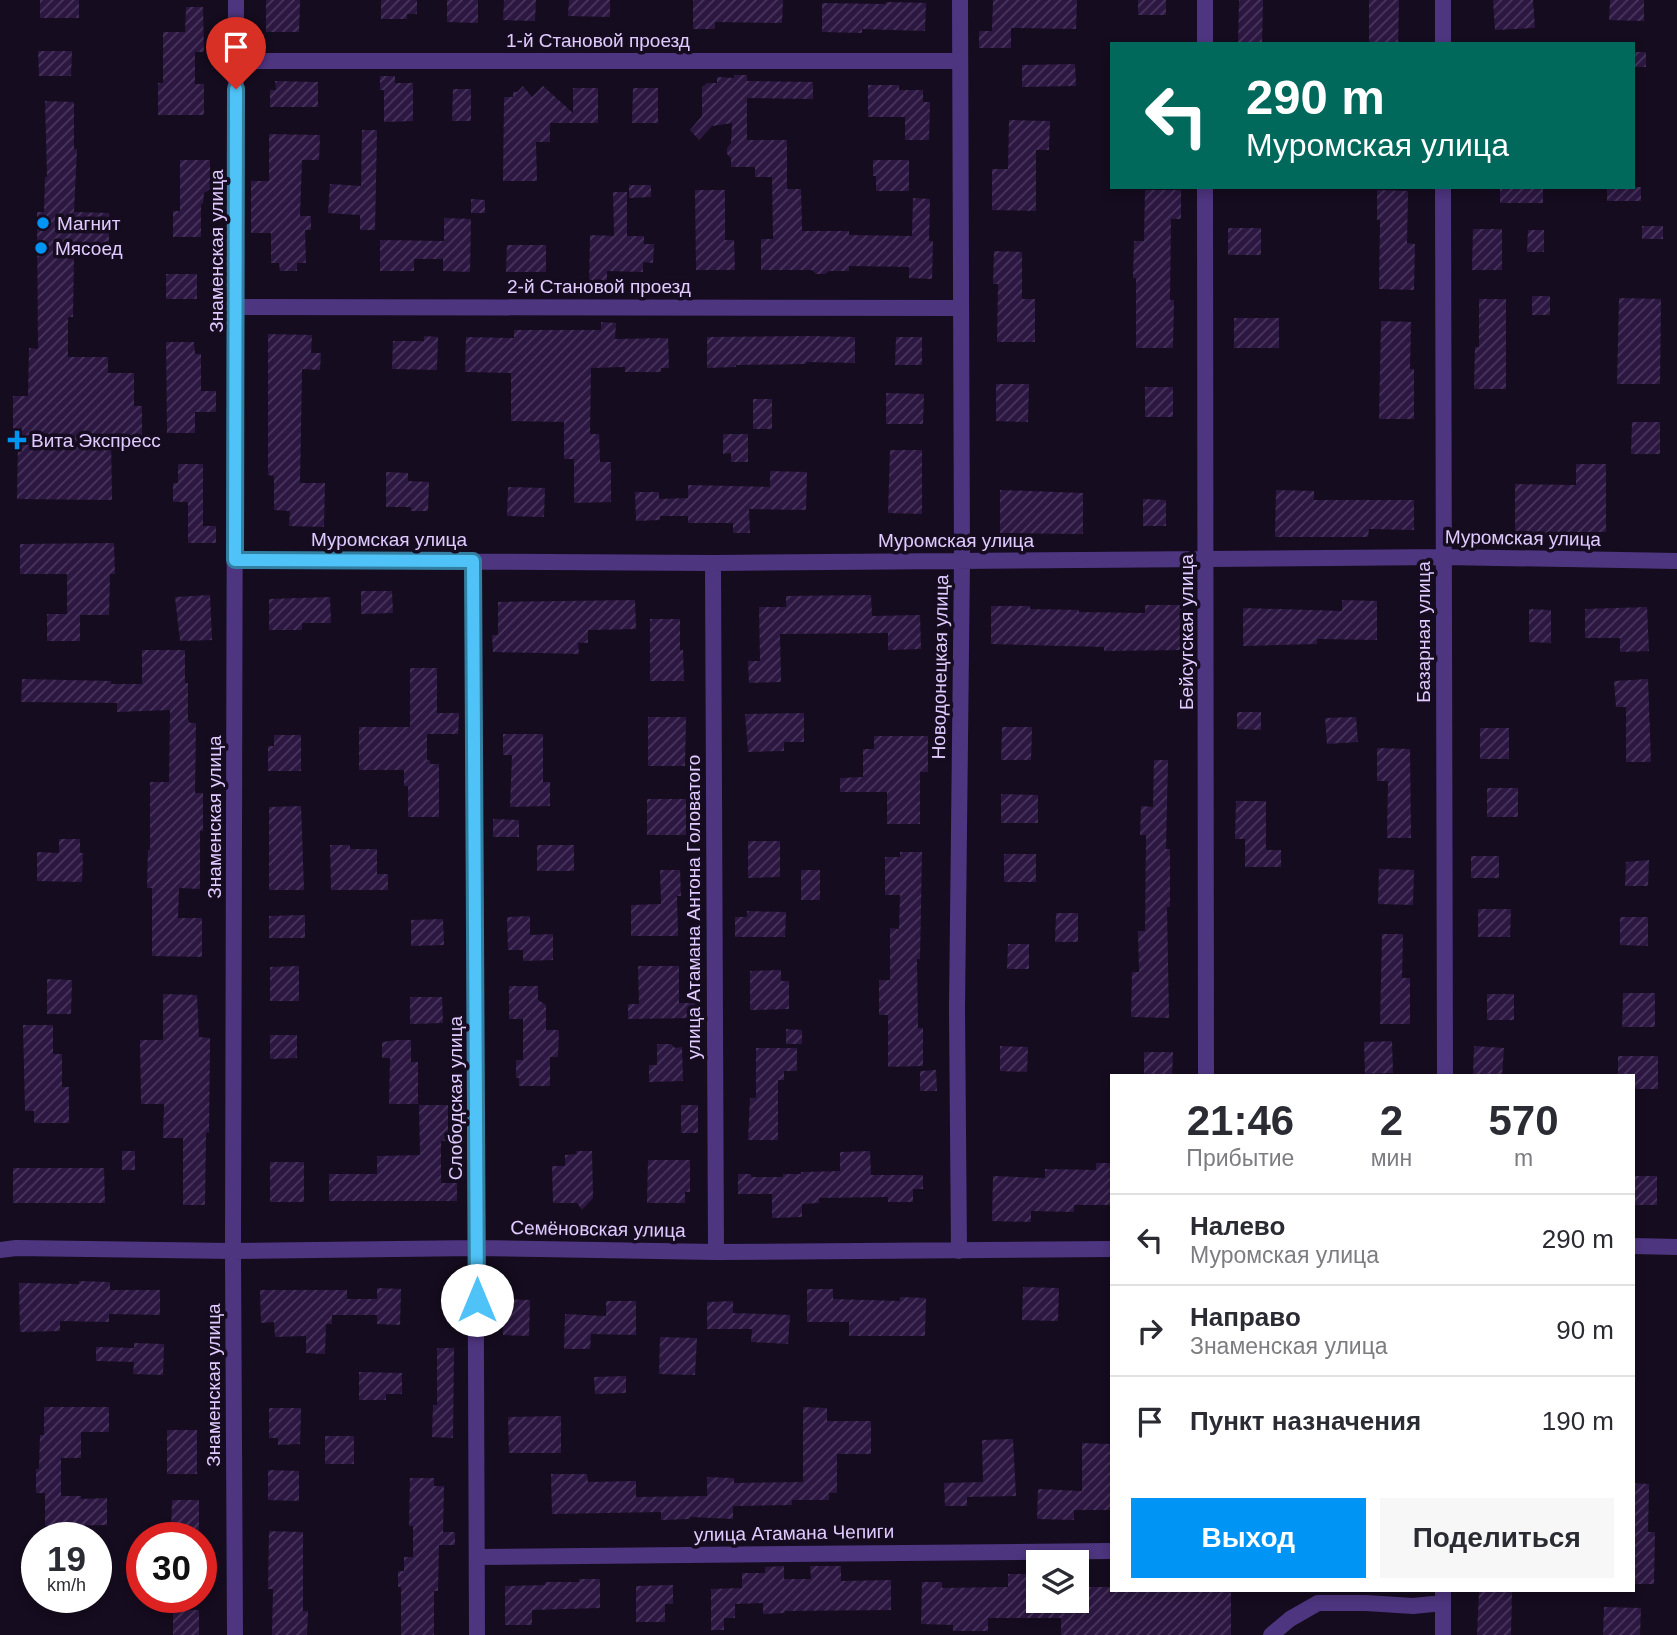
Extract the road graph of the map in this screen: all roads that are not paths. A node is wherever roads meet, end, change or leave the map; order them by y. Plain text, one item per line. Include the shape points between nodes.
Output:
1 (236, 0) edge
2 (960, 0) edge
3 (1205, 0) edge
4 (1443, 0) edge
5 (1205, 42) edge
6 (1443, 42) edge
7 (236, 61) junction
8 (959, 61) junction
9 (1205, 189) edge
10 (1443, 189) edge
11 (237, 307) junction
12 (961, 307) junction
13 (1444, 557) junction
14 (1207, 559) junction
15 (235, 560) junction
16 (473, 561) junction
17 (962, 561) junction
18 (1677, 561) edge
19 (713, 563) junction
20 (1206, 1074) edge
21 (1445, 1074) edge
22 (1635, 1246) edge
23 (1677, 1247) edge
24 (477, 1248) junction
25 (1110, 1249) edge
26 (0, 1250) edge
27 (233, 1251) junction
28 (959, 1251) junction
29 (716, 1252) junction
30 (1110, 1551) edge
31 (477, 1557) junction
32 (1443, 1597) edge
33 (235, 1635) edge
34 (477, 1635) edge
35 (1271, 1635) edge
36 (1443, 1635) edge

1 - 7 street, Знаменская улица
2 - 8 street, Новодонецкая улица
3 - 5 street
4 - 6 street
7 - 8 street, 1-й Становой проезд
7 - 11 street, Знаменская улица
8 - 12 street, Новодонецкая улица
9 - 14 street, Бейсугская улица
10 - 13 street, Базарная улица
11 - 12 street, 2-й Становой проезд
11 - 15 street, Знаменская улица
12 - 17 street, Новодонецкая улица
13 - 14 street, Муромская улица
13 - 18 street, Муромская улица
13 - 21 street, Базарная улица
14 - 17 street, Муромская улица
14 - 20 street, Бейсугская улица
15 - 16 street, Муромская улица
15 - 27 street, Знаменская улица
16 - 19 street, Муромская улица
16 - 24 street, Слободская улица
17 - 19 street, Муромская улица
17 - 28 street, Новодонецкая улица
19 - 29 street, улица Атамана Антона Головатого
22 - 23 street
24 - 27 street, Семёновская улица
24 - 29 street, Семёновская улица
24 - 31 street, Слободская улица
25 - 28 street, Семёновская улица
26 - 27 street, Семёновская улица
27 - 33 street, Знаменская улица
28 - 29 street, Семёновская улица
30 - 31 street, улица Атамана Чепиги
31 - 34 street, Слободская улица
32 - 35 street via 1413,1606 1318,1603
32 - 36 street

